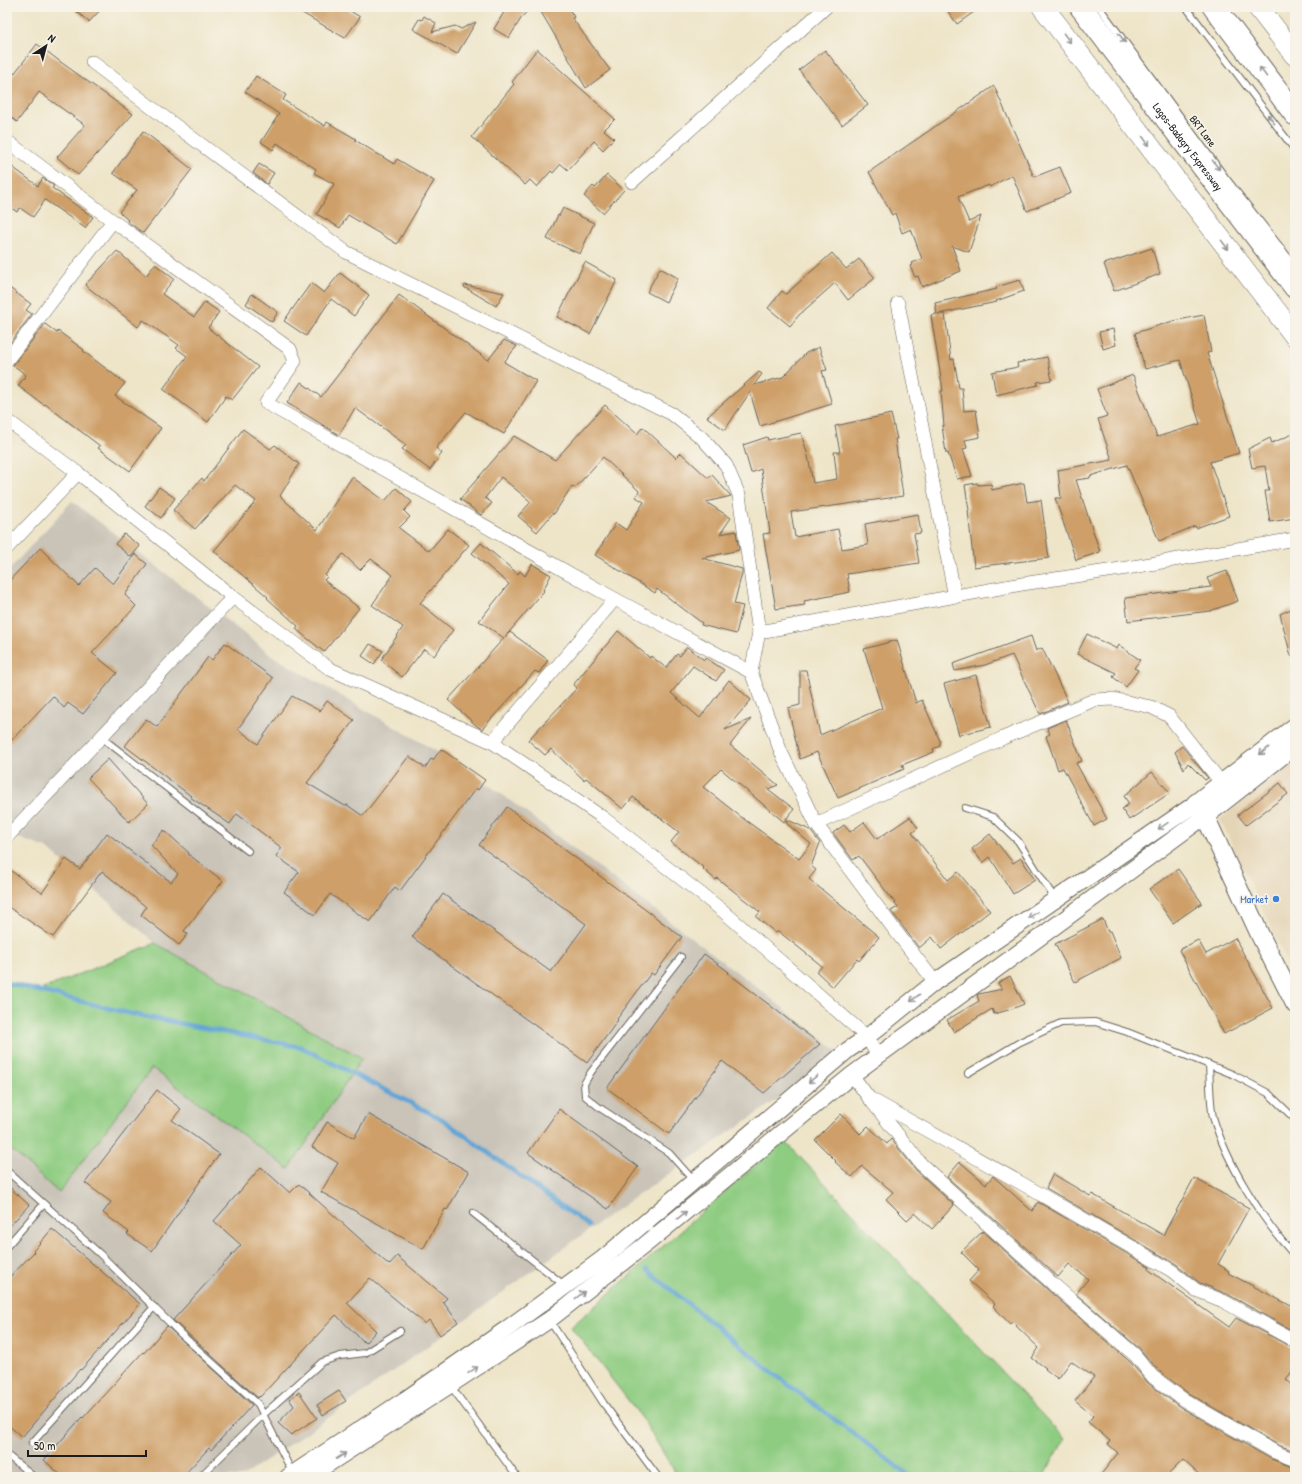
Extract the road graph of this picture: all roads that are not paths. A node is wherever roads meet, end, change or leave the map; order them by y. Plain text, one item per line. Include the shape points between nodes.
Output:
1 (826, 7) edge
2 (1043, 7) edge
3 (1081, 7) edge
4 (1099, 7) edge
5 (1186, 7) edge
6 (1214, 7) edge
7 (1258, 7) edge
8 (1295, 55) edge
9 (92, 62) dead end
10 (1295, 114) edge
11 (7, 141) edge
12 (1295, 150) edge
13 (632, 182) dead end
14 (113, 221) junction
15 (1295, 266) edge
16 (1295, 287) edge
17 (898, 303) dead end
18 (1295, 336) edge
19 (7, 360) edge
20 (7, 420) edge
21 (78, 473) junction
22 (1295, 539) edge
23 (7, 548) edge
24 (233, 597) junction
25 (955, 597) junction
26 (615, 599) junction
27 (759, 632) junction
28 (751, 672) junction
29 (1295, 727) edge
30 (101, 737) junction
31 (492, 742) junction
32 (1295, 745) edge
33 (1226, 789) junction
34 (965, 808) dead end
35 (1200, 810) junction
36 (816, 824) junction
37 (7, 837) edge
38 (248, 851) dead end
39 (1098, 871) junction
40 (1109, 885) junction
41 (1056, 900) junction
42 (681, 957) dead end
43 (954, 969) junction
44 (936, 982) junction
45 (965, 991) junction
46 (1295, 1004) edge
47 (867, 1037) junction
48 (878, 1056) junction
49 (1209, 1065) junction
50 (968, 1073) dead end
51 (852, 1075) junction
52 (868, 1098) junction
53 (1295, 1119) edge
54 (7, 1172) edge
55 (694, 1181) junction
56 (44, 1204) junction
57 (473, 1213) dead end
58 (7, 1246) edge
59 (1295, 1256) edge
60 (565, 1286) junction
61 (154, 1307) junction
62 (549, 1320) junction
63 (400, 1331) dead end
64 (1295, 1341) edge
65 (450, 1385) junction
66 (263, 1415) junction
67 (32, 1443) dead end
68 (7, 1455) edge
69 (1295, 1460) edge
70 (296, 1476) edge
71 (34, 1477) edge
72 (200, 1477) edge
73 (517, 1477) edge
74 (658, 1477) edge

1 - 13 street
2 -> 18 main road
3 - 16 highway, Lagos-Badagry Expressway
4 -> 15 lane, BRT Lane via 1225,177
12 -> 5 lane
10 -> 6 highway
7 - 8 main road
9 - 27 street via 346,252 672,414 702,438 726,464 739,496
11 - 14 street
14 - 19 street
14 - 26 street via 290,348 295,361 266,403
17 - 25 street
20 - 21 street
21 - 23 street
21 - 24 street
22 - 25 street
24 - 30 street
24 - 31 street via 330,669
25 - 27 street
26 - 28 street
26 - 31 street
27 - 28 street
28 - 36 street via 781,752
29 -> 33 main road
30 - 37 street
30 - 38 lane
31 - 47 street via 602,817 723,911
32 - 33 main road
33 - 35 main road
33 - 36 street via 1169,716 1151,706 1113,699 1094,700 1003,738
34 - 41 lane via 993,817 1018,841
35 -> 39 street
35 - 40 street
35 - 46 main road
36 - 44 street
39 - 40 street
39 - 41 street
40 - 45 street
41 -> 43 street
42 - 55 lane via 584,1084 585,1096 669,1153
43 - 44 street
43 - 45 street
44 -> 47 street
45 - 48 street
47 - 48 street
47 -> 55 street via 848,1050
48 - 51 street
49 - 50 lane via 1095,1022 1061,1023 1020,1042
49 - 53 lane via 1268,1093
49 - 59 lane via 1213,1115 1228,1154 1257,1206
51 - 52 street
62 -> 51 street
52 - 64 street via 1135,1249 1172,1271 1196,1290 1223,1301
52 - 69 street via 921,1164 1135,1355 1154,1377 1184,1400 1275,1452
54 - 56 lane
55 - 60 street via 601,1260
56 - 58 lane
56 - 61 lane
57 - 60 lane
60 - 70 street
61 - 66 lane via 258,1404
61 - 67 lane
65 -> 62 street
62 - 74 lane via 604,1404
63 - 66 lane via 365,1353 340,1356 322,1362
70 -> 65 street
65 - 73 lane
66 - 70 lane
66 - 72 lane
68 - 71 lane

